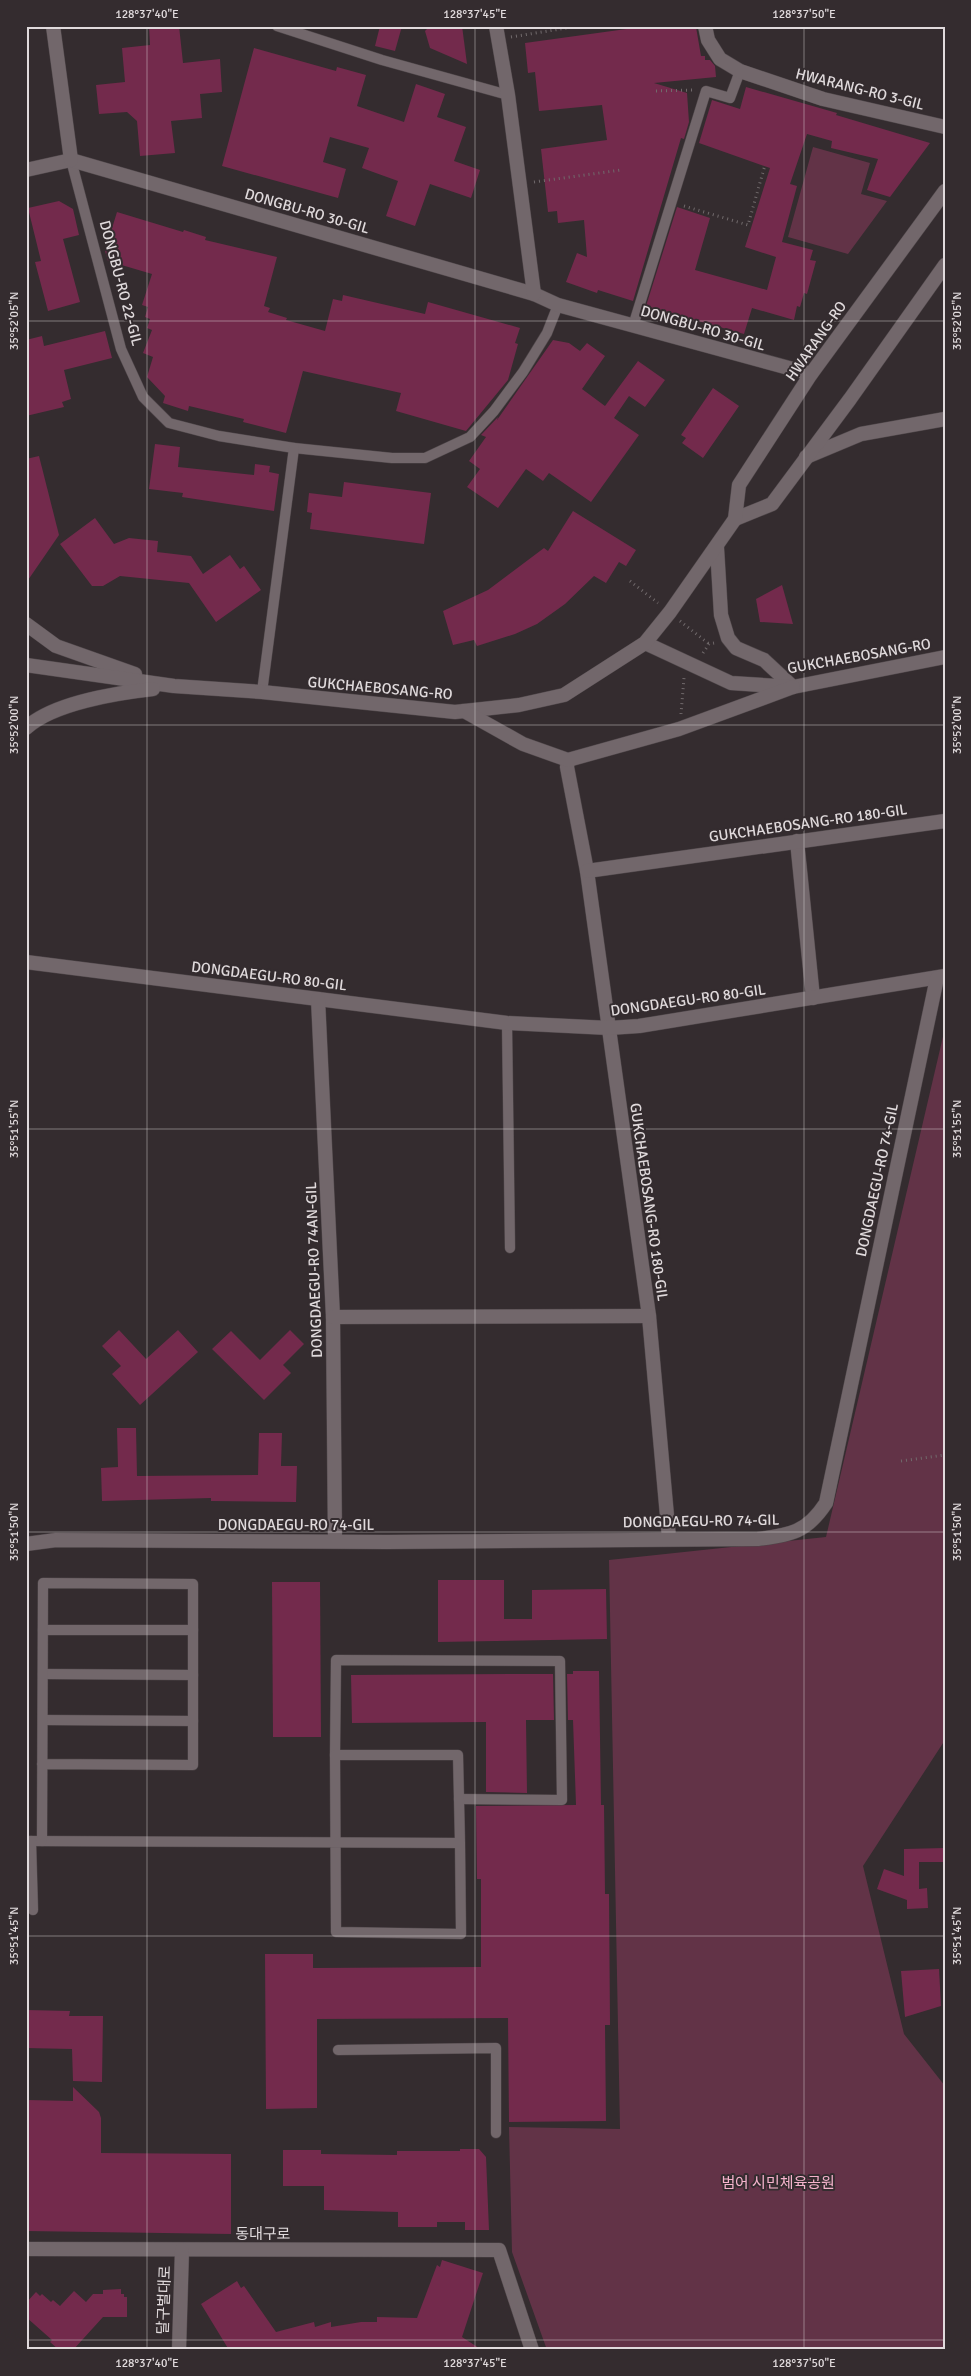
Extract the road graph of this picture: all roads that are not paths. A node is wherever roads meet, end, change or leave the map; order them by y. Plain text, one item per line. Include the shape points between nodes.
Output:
1 (53, 26) edge
2 (277, 26) edge
3 (705, 26) edge
4 (497, 33) edge
5 (740, 71) junction
6 (508, 95) junction
7 (945, 127) edge
8 (71, 160) junction
9 (26, 170) edge
10 (945, 191) edge
11 (945, 265) edge
12 (534, 294) junction
13 (558, 305) junction
14 (633, 326) junction
15 (811, 374) junction
16 (945, 419) edge
17 (294, 448) junction
18 (806, 457) junction
19 (735, 520) junction
20 (717, 548) junction
21 (26, 624) edge
22 (645, 643) junction
23 (945, 657) edge
24 (26, 665) edge
25 (174, 686) junction
26 (793, 687) junction
27 (262, 692) junction
28 (464, 711) junction
29 (26, 728) edge
30 (568, 760) junction
31 (945, 821) edge
32 (797, 841) junction
33 (587, 871) junction
34 (26, 962) edge
35 (941, 977) edge
36 (812, 998) junction
37 (318, 999) junction
38 (507, 1022) junction
39 (609, 1028) junction
40 (510, 1248) dead end
41 (649, 1316) junction
42 (333, 1317) junction
43 (669, 1538) junction
44 (335, 1541) junction
45 (26, 1544) edge
46 (43, 1630) junction
47 (193, 1630) junction
48 (43, 1674) junction
49 (193, 1675) junction
50 (42, 1720) junction
51 (192, 1721) junction
52 (335, 1755) junction
53 (42, 1764) junction
54 (459, 1799) junction
55 (33, 1841) edge
56 (335, 1842) junction
57 (460, 1843) junction
58 (33, 1910) dead end
59 (338, 2050) dead end
60 (496, 2133) dead end
61 (26, 2249) edge
62 (182, 2250) junction
63 (179, 2350) edge
64 (532, 2350) edge

1 - 8 street, DONGBU-RO 22-GIL
2 - 6 lane via 382,60
3 - 5 street, HWARANG-RO 3-GIL via 708,40 720,59
4 - 6 street
5 - 7 street, HWARANG-RO 3-GIL via 823,99
5 - 14 lane via 730,98 706,91
6 - 12 street
8 - 9 street
8 - 12 street, DONGBU-RO 30-GIL
8 - 17 lane, DONGBU-RO 22-GIL via 121,349 143,397 169,423 218,436
10 - 15 street, HWARANG-RO
11 - 18 street
12 - 13 street, DONGBU-RO 30-GIL
13 - 14 street, DONGBU-RO 30-GIL
13 - 17 lane via 547,333 522,372 470,437 425,458 392,458
14 - 15 street, DONGBU-RO 30-GIL
15 - 19 street, HWARANG-RO via 739,485
16 - 18 street via 861,434
17 - 27 lane
18 - 19 street via 772,504
19 - 20 street, HWARANG-RO
20 - 22 street, HWARANG-RO
20 - 26 street via 722,615 728,638 736,648 764,660
21 - 25 street via 56,646
22 - 26 street, GUKCHAEBOSANG-RO via 731,683
22 - 28 street, GUKCHAEBOSANG-RO via 564,695 518,705
23 - 26 street, GUKCHAEBOSANG-RO
24 - 25 street, GUKCHAEBOSANG-RO
25 - 27 street, GUKCHAEBOSANG-RO
25 - 29 street via 121,692 68,706
26 - 30 street via 679,729
27 - 28 street, GUKCHAEBOSANG-RO
28 - 30 street via 524,744
30 - 33 street, GUKCHAEBOSANG-RO 180-GIL
31 - 32 street, GUKCHAEBOSANG-RO 180-GIL
32 - 33 street, GUKCHAEBOSANG-RO 180-GIL
32 - 36 street
33 - 39 street, GUKCHAEBOSANG-RO 180-GIL
34 - 37 street, DONGDAEGU-RO 80-GIL
35 - 36 street, DONGDAEGU-RO 80-GIL
35 - 43 street, DONGDAEGU-RO 74-GIL via 826,1503 803,1529 787,1536 758,1539
36 - 39 street, DONGDAEGU-RO 80-GIL
37 - 38 street, DONGDAEGU-RO 80-GIL
37 - 42 street, DONGDAEGU-RO 74AN-GIL
38 - 39 street, DONGDAEGU-RO 80-GIL
38 - 40 lane
39 - 41 street, GUKCHAEBOSANG-RO 180-GIL
41 - 42 street
41 - 43 street, GUKCHAEBOSANG-RO 180-GIL
42 - 44 street, DONGDAEGU-RO 74AN-GIL
43 - 44 street, DONGDAEGU-RO 74-GIL
44 - 45 street, DONGDAEGU-RO 74-GIL via 56,1540
46 - 47 lane
46 - 47 lane via 43,1583 193,1584
46 - 48 lane
47 - 49 lane
48 - 49 lane
48 - 50 lane
49 - 51 lane
50 - 51 lane
50 - 53 lane
51 - 53 lane via 192,1765
52 - 54 lane via 458,1756
52 - 54 lane via 336,1660 560,1661 562,1800
52 - 56 lane
53 - 55 lane
54 - 57 lane
55 - 56 lane
55 - 58 lane
56 - 57 lane
56 - 57 lane via 336,1932 461,1934
59 - 60 lane via 496,2048
61 - 62 street, 동대구로
62 - 63 street, 달구벌대로
62 - 64 street, 동대구로 via 499,2250

